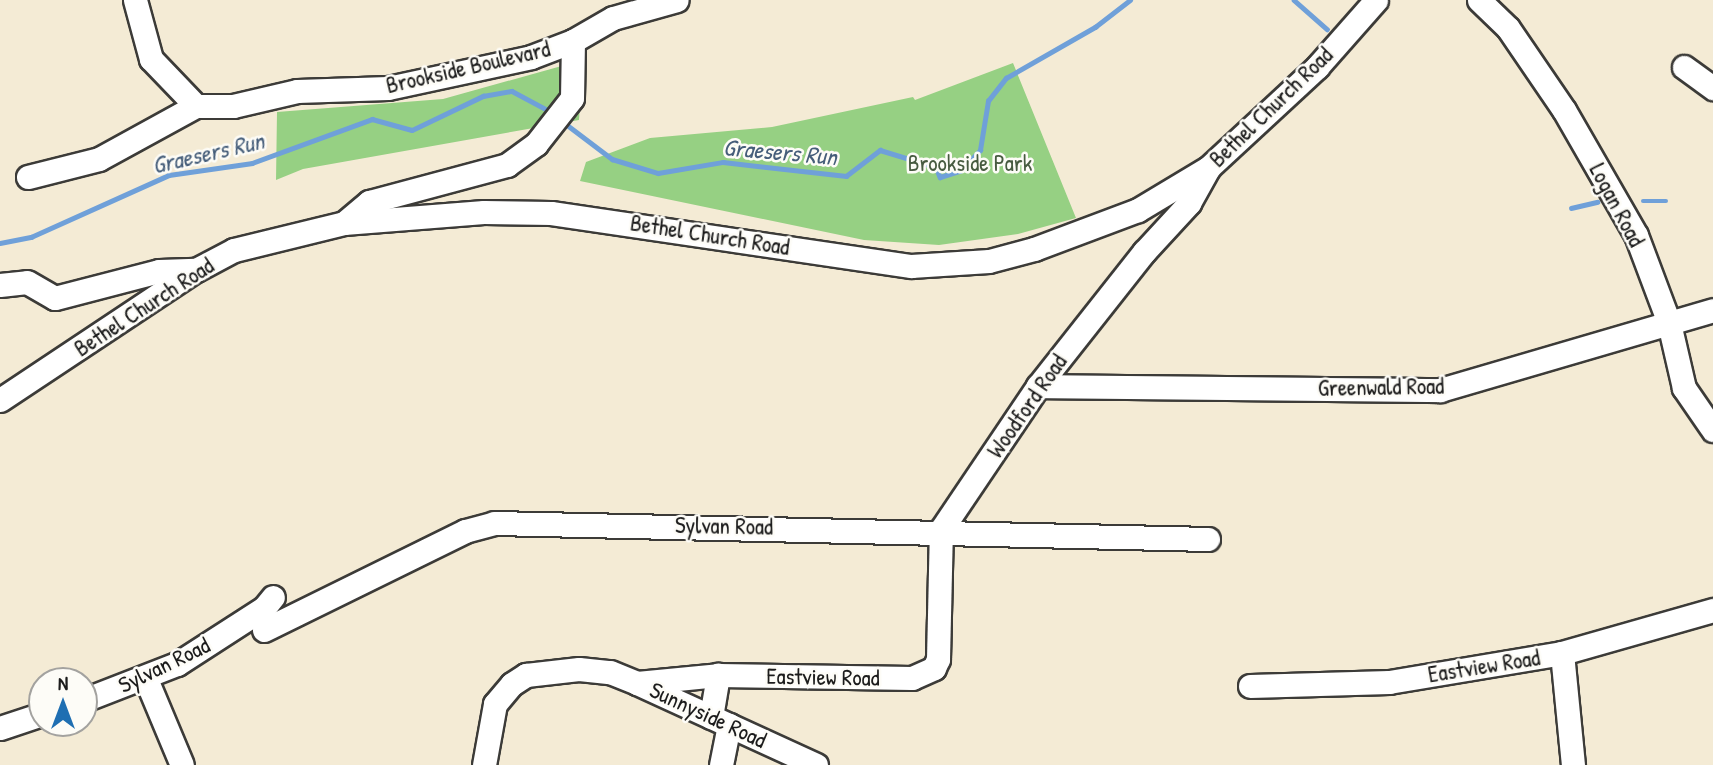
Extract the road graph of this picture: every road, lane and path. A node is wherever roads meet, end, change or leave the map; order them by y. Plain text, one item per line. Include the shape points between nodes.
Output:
1 (135, 0) edge
2 (677, 0) edge
3 (1376, 0) edge
4 (1479, 0) edge
5 (573, 41) junction
6 (1684, 67) dead end
7 (1713, 88) edge
8 (197, 106) junction
9 (1208, 168) junction
10 (28, 177) dead end
11 (344, 223) junction
12 (197, 270) junction
13 (0, 285) edge
14 (1713, 310) edge
15 (1669, 323) junction
16 (1038, 386) junction
17 (0, 400) edge
18 (1713, 430) edge
19 (941, 530) junction
20 (1208, 539) dead end
21 (273, 597) dead end
22 (1713, 610) edge
23 (264, 630) dead end
24 (1562, 653) junction
25 (718, 675) junction
26 (146, 679) junction
27 (637, 683) junction
28 (1250, 686) dead end
29 (98, 694) edge
30 (28, 719) edge
31 (720, 721) junction
32 (0, 728) edge
33 (182, 765) edge
34 (484, 765) edge
35 (721, 765) edge
36 (816, 765) edge
37 (1573, 765) edge

1 - 8 street via 151,59
2 - 5 street, Brookside Boulevard via 613,18
3 - 9 street, Bethel Church Road via 1317,67
4 - 15 street, Logan Road via 1508,29 1564,110 1636,235
5 - 8 street, Brookside Boulevard via 531,57 387,88 298,91 233,106
5 - 11 street, Brookside Boulevard via 572,98 560,117 507,165 369,202
6 - 7 street
8 - 10 street via 99,159
9 - 11 street, Bethel Church Road via 1138,210 1078,235 989,261 946,266 858,260 551,213 484,212
9 - 16 street, Woodford Road via 1189,203
11 - 12 street, Bethel Church Road via 234,250
12 - 13 street via 159,271 55,298 27,282
12 - 17 street, Bethel Church Road
14 - 15 street, Greenwald Road
15 - 16 street, Greenwald Road via 1440,390
15 - 18 street, Logan Road via 1684,388
16 - 19 street, Woodford Road
19 - 20 street, Sylvan Road
19 - 23 street, Sylvan Road via 531,521 481,524
19 - 25 street, Eastview Road via 938,659 927,674 912,678
21 - 26 street, Sylvan Road via 232,631
22 - 24 street, Eastview Road
24 - 28 street, Eastview Road via 1389,682
24 - 37 street
25 - 27 street, Eastview Road
25 - 31 street
26 - 29 street, Sylvan Road
26 - 33 street
27 - 31 street, Sunnyside Road
27 - 34 street, Sunnyside Road via 579,668 526,675 495,704
30 - 32 street
31 - 35 street
31 - 36 street, Sunnyside Road

